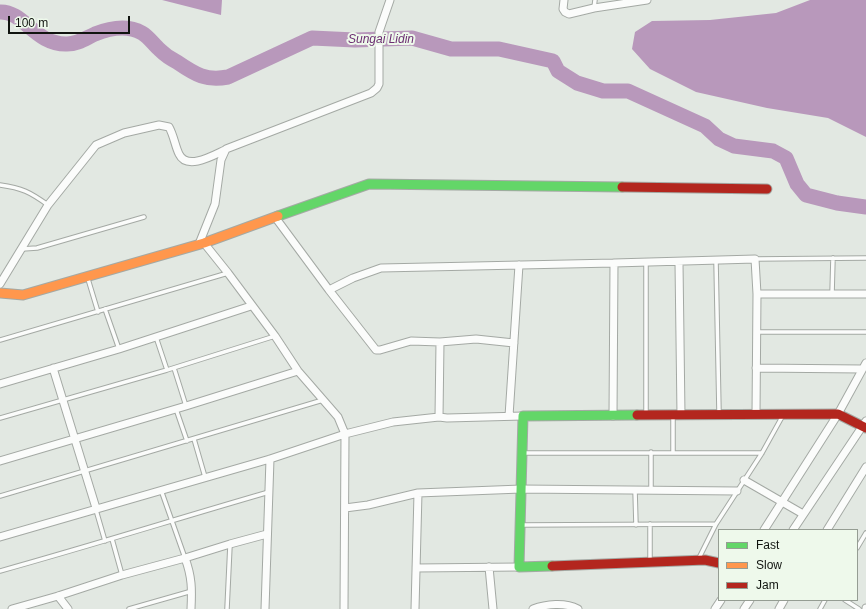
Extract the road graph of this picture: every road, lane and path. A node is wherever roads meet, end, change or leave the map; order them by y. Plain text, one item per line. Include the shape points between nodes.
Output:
1 (390, 0) edge
2 (564, 0) edge
3 (595, 0) edge
4 (647, 0) edge
5 (628, 1) edge
6 (594, 8) junction
7 (226, 149) junction
8 (0, 185) edge
9 (767, 189) dead end
10 (48, 205) junction
11 (144, 217) dead end
12 (275, 217) junction
13 (201, 244) junction
14 (22, 249) junction
15 (833, 258) junction
16 (866, 258) edge
17 (756, 260) junction
18 (716, 261) junction
19 (679, 262) junction
20 (614, 263) junction
21 (646, 263) junction
22 (519, 265) junction
23 (228, 273) junction
24 (87, 276) junction
25 (0, 284) edge
26 (329, 290) junction
27 (0, 293) edge
28 (757, 294) junction
29 (832, 294) junction
30 (866, 294) edge
31 (251, 306) junction
32 (105, 309) junction
33 (98, 312) junction
34 (757, 332) junction
35 (866, 332) edge
36 (275, 336) junction
37 (156, 337) junction
38 (0, 340) edge
39 (440, 342) junction
40 (514, 343) junction
41 (118, 349) junction
42 (864, 366) edge
43 (53, 368) junction
44 (174, 368) junction
45 (756, 368) junction
46 (167, 370) junction
47 (298, 370) junction
48 (0, 384) edge
49 (63, 400) junction
50 (322, 400) junction
51 (186, 406) junction
52 (176, 409) junction
53 (720, 414) junction
54 (756, 414) junction
55 (784, 414) junction
56 (838, 414) junction
57 (646, 415) junction
58 (677, 415) junction
59 (509, 416) junction
60 (523, 416) junction
61 (613, 416) junction
62 (439, 417) junction
63 (0, 418) edge
64 (865, 425) edge
65 (345, 434) junction
66 (75, 439) junction
67 (194, 439) junction
68 (187, 441) junction
69 (651, 452) junction
70 (522, 453) junction
71 (673, 453) junction
72 (762, 453) junction
73 (270, 459) junction
74 (0, 460) edge
75 (866, 467) edge
76 (84, 471) junction
77 (205, 477) junction
78 (744, 480) junction
79 (521, 489) junction
80 (635, 489) junction
81 (651, 489) junction
82 (161, 490) junction
83 (737, 491) junction
84 (270, 492) junction
85 (418, 493) junction
86 (0, 496) edge
87 (782, 501) junction
88 (96, 508) junction
89 (345, 508) junction
90 (802, 514) junction
91 (171, 521) junction
92 (650, 524) junction
93 (716, 524) junction
94 (520, 525) junction
95 (636, 525) junction
96 (765, 529) edge
97 (794, 529) edge
98 (828, 529) edge
99 (267, 534) junction
100 (866, 534) edge
101 (0, 537) edge
102 (112, 539) junction
103 (105, 542) junction
104 (230, 544) junction
105 (858, 546) edge
106 (186, 558) junction
107 (698, 561) junction
108 (650, 562) junction
109 (718, 562) edge
110 (489, 567) junction
111 (519, 567) junction
112 (416, 568) junction
113 (0, 571) edge
114 (122, 575) junction
115 (192, 591) junction
116 (58, 596) junction
117 (847, 601) edge
118 (16, 608) edge
119 (68, 609) edge
120 (129, 609) edge
121 (191, 609) edge
122 (227, 609) edge
123 (265, 609) edge
124 (344, 609) edge
125 (414, 609) edge
126 (493, 609) edge
127 (533, 609) edge
128 (578, 609) edge
129 (859, 609) edge

1 - 7 street via 379,32 380,70 377,88 371,93
2 - 6 street via 563,9 569,14
3 - 6 lane
4 - 5 street
5 - 6 street
7 - 10 street via 199,161 190,162 179,156 169,127 159,125 124,133 96,145
7 - 13 street via 221,160 215,204
8 - 10 lane via 32,193
9 - 12 street via 369,184
10 - 14 street
11 - 14 lane via 36,248
12 - 13 street
12 - 26 street
13 - 23 street
13 - 24 street
14 - 25 street
15 - 16 lane
15 - 17 lane
15 - 29 lane
17 - 18 street
17 - 28 street
18 - 19 street
18 - 53 lane
19 - 21 street
19 - 58 street
20 - 21 street
20 - 22 street
20 - 61 street
21 - 57 lane
22 - 26 street via 381,268 352,278
22 - 40 street
23 - 31 street
23 - 32 lane
24 - 27 street via 22,295
24 - 33 lane
26 - 39 street via 376,350 411,341
28 - 29 street
28 - 34 street
29 - 30 street
31 - 36 street
31 - 37 street
32 - 33 lane
32 - 41 lane
33 - 38 lane
34 - 35 lane
34 - 45 street
36 - 44 lane
36 - 47 street
37 - 41 street
37 - 46 lane
39 - 40 street via 476,339
39 - 62 street
40 - 59 street
41 - 43 street
42 - 45 street
42 - 56 street
43 - 48 street
43 - 49 street
44 - 46 lane
44 - 51 lane
45 - 54 street
46 - 49 lane
47 - 50 street
47 - 51 street
49 - 63 lane
49 - 66 street
50 - 65 street via 338,417
50 - 67 lane
51 - 52 street
52 - 66 street
52 - 68 lane
53 - 54 street
53 - 58 street
54 - 55 street
55 - 56 street
55 - 72 lane
56 - 64 street
56 - 87 street
57 - 58 street
57 - 61 street
58 - 71 lane
59 - 60 street
59 - 62 street
60 - 61 street
60 - 70 street
62 - 65 street via 393,422
64 - 90 street
65 - 73 street
65 - 89 street
66 - 74 street
66 - 76 street
67 - 68 lane
67 - 77 lane
68 - 76 lane
69 - 70 lane
69 - 71 lane
69 - 81 lane
70 - 79 street
71 - 72 lane
72 - 78 lane
73 - 77 street
73 - 84 street
75 - 98 street
76 - 86 lane
76 - 88 street
77 - 82 street
78 - 83 lane
78 - 87 street
79 - 80 street
79 - 85 street
79 - 94 street
80 - 81 street
80 - 95 lane
81 - 83 street
82 - 88 street
82 - 91 lane
83 - 93 lane
84 - 91 lane
84 - 99 street
85 - 89 street via 368,506
85 - 112 street
87 - 90 street
87 - 96 street
88 - 101 street
88 - 103 lane
89 - 124 street
90 - 97 street
91 - 102 lane
91 - 106 lane
92 - 93 lane
92 - 95 lane
92 - 108 lane
93 - 107 lane
94 - 95 lane
94 - 111 street
99 - 104 street
99 - 123 street
100 - 105 lane
102 - 103 lane
102 - 114 lane
103 - 113 lane
104 - 106 street
104 - 122 lane
106 - 114 street
106 - 115 street via 191,574
107 - 108 street
107 - 109 street
108 - 111 street
110 - 111 street
110 - 112 street
110 - 126 street
112 - 125 street
114 - 116 street
115 - 120 lane
115 - 121 street
116 - 118 street
116 - 119 street
117 - 129 lane
127 - 128 street via 542,605 557,604

